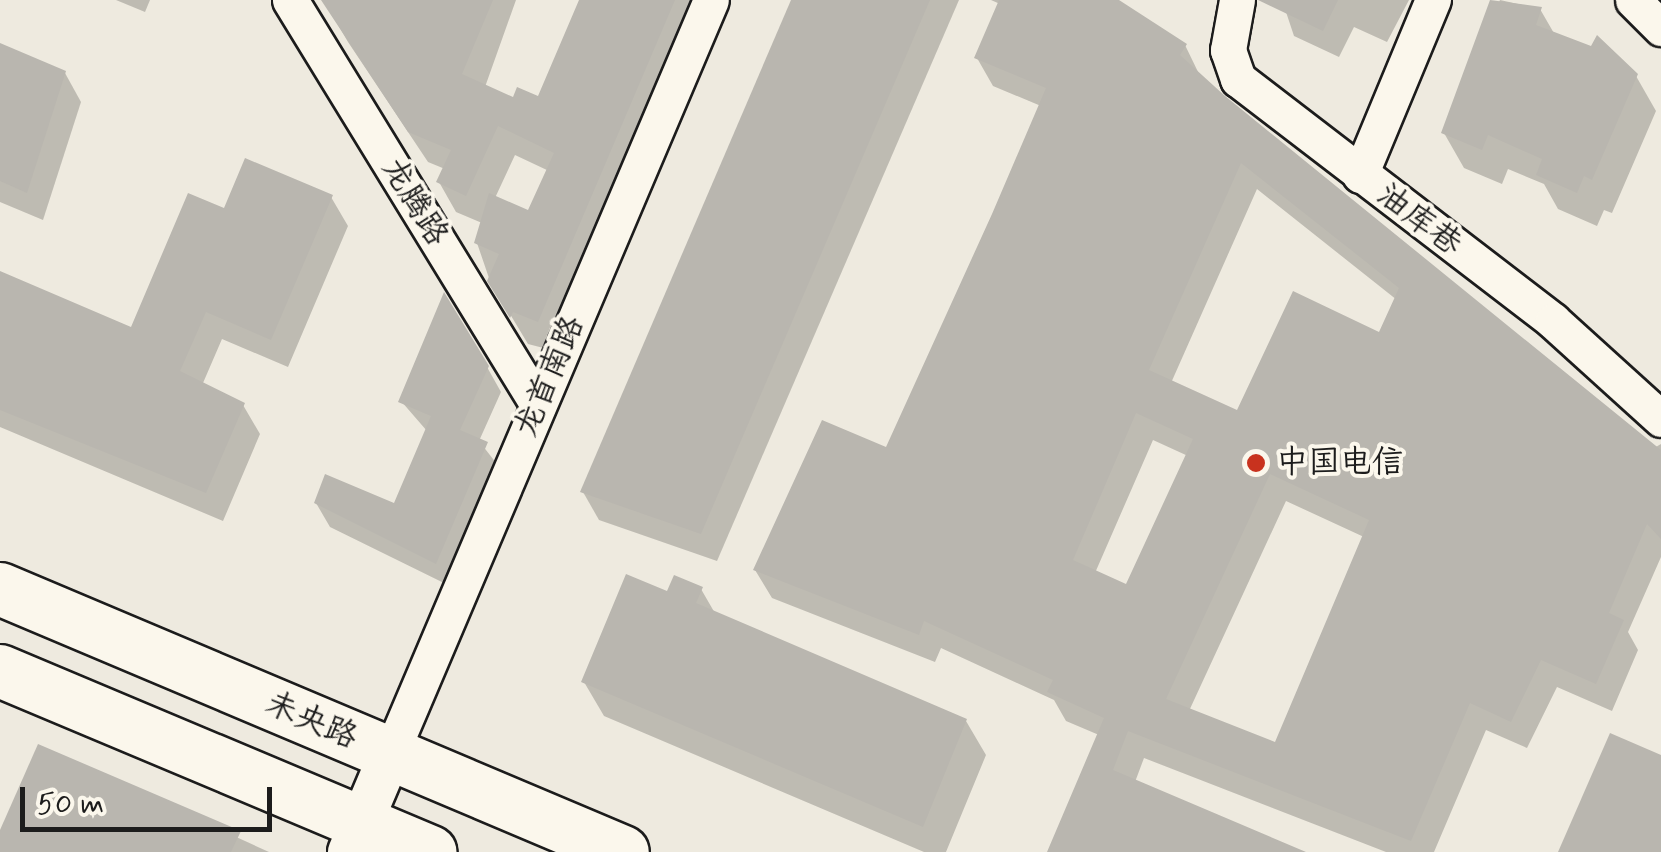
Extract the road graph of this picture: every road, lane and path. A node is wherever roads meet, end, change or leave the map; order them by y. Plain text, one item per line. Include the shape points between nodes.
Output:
1 (290, 0) edge
2 (710, 0) edge
3 (1238, 0) edge
4 (1433, 0) edge
5 (1634, 0) edge
6 (1661, 28) edge
7 (1360, 175) junction
8 (538, 405) junction
9 (1661, 418) edge
10 (0, 588) edge
11 (0, 671) edge
12 (390, 755) junction
13 (355, 837) edge
14 (431, 852) edge
15 (623, 852) edge

1 - 8 street, 龙腾路
2 - 8 street, 龙首南路
3 - 7 street, 油库巷 via 1231,70
4 - 7 street
5 - 6 street
7 - 9 street, 油库巷 via 1553,322
8 - 12 street, 龙首南路
10 - 12 main road, 未央路
11 - 13 main road
12 - 13 street
12 - 15 main road, 未央路
13 - 14 main road

